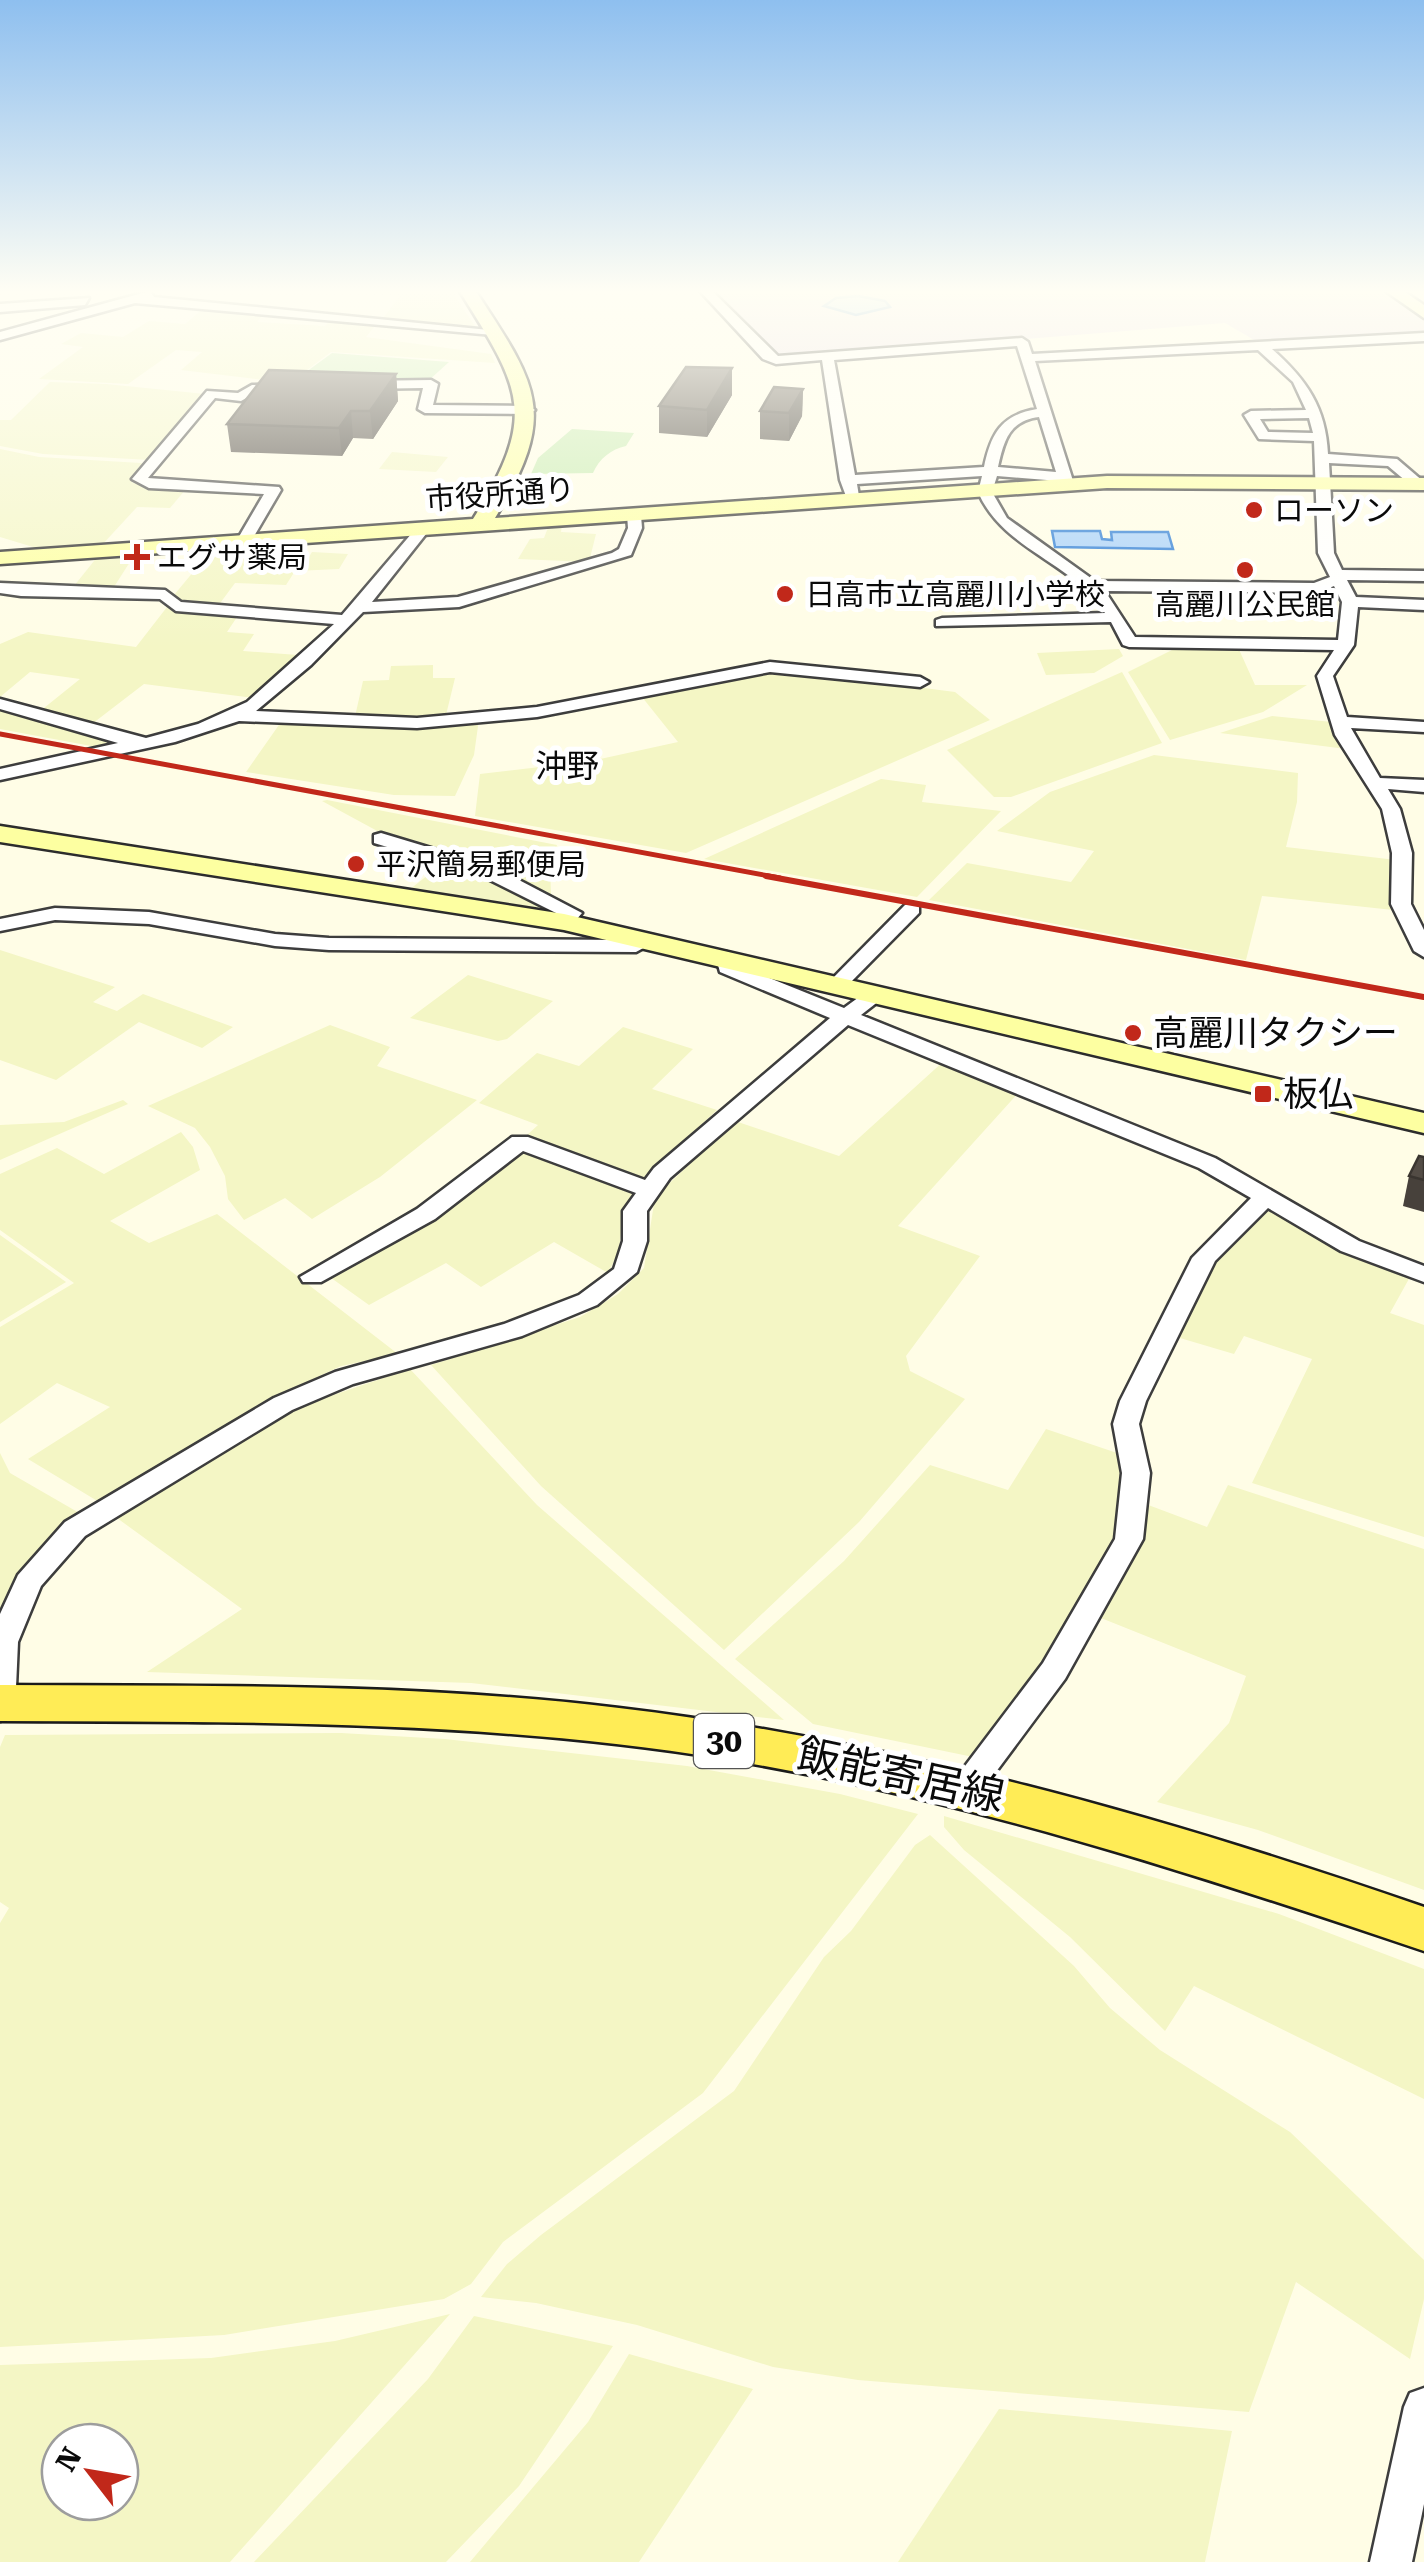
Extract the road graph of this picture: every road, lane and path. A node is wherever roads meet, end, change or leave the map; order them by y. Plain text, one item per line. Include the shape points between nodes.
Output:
1 (198, 410) edge
2 (505, 410) edge
3 (528, 410) joint
4 (836, 410) edge
5 (1315, 410) edge
6 (1044, 412) joint
7 (1317, 414) junction
8 (1320, 438) junction
9 (1319, 458) junction
10 (1065, 480) junction
11 (988, 482) junction
12 (1322, 484) junction
13 (1421, 484) edge
14 (850, 490) junction
15 (634, 515) junction
16 (480, 526) junction
17 (422, 530) junction
18 (245, 540) junction
19 (0, 558) edge
20 (1339, 576) junction
21 (1424, 576) edge
22 (1092, 586) junction
23 (0, 588) edge
24 (1350, 602) junction
25 (1424, 605) edge
26 (353, 613) junction
27 (1116, 617) junction
28 (942, 623) dead end
29 (1346, 645) junction
30 (920, 682) dead end
31 (0, 704) edge
32 (239, 716) junction
33 (1341, 722) junction
34 (1424, 726) edge
35 (138, 744) junction
36 (0, 775) edge
37 (1379, 783) junction
38 (1424, 786) edge
39 (0, 834) edge
40 (381, 838) dead end
41 (912, 909) dead end
42 (1415, 921) edge
43 (564, 922) junction
44 (0, 925) edge
45 (648, 940) junction
46 (1424, 951) edge
47 (726, 958) junction
48 (838, 984) junction
49 (877, 993) junction
50 (848, 1015) junction
51 (1424, 1123) edge
52 (648, 1190) junction
53 (1264, 1199) junction
54 (1424, 1275) edge
55 (312, 1277) dead end
56 (1, 1705) edge
57 (967, 1787) junction
58 (1424, 1929) edge
59 (1424, 2407) edge
60 (1391, 2562) edge

1 - 18 street via 138,479 274,490
2 - 3 street
3 - 16 street via 515,473
4 - 14 street
5 - 7 street
6 - 10 street
6 - 11 street via 1010,419 1000,430
7 - 8 street
7 - 8 street via 1250,415 1264,436
8 - 9 street
9 - 12 street
9 - 13 street via 1392,462
10 - 11 street, 市役所通り
10 - 12 street, 市役所通り
11 - 14 street, 市役所通り
11 - 22 street via 1002,525
12 - 13 street, 市役所通り
12 - 20 street via 1326,552
14 - 15 street, 市役所通り
15 - 16 street, 市役所通り
15 - 26 street via 626,552 617,556 459,602
16 - 17 street, 市役所通り
17 - 18 street, 市役所通り
17 - 26 street
18 - 19 street, 市役所通り
20 - 21 street
20 - 22 street via 1316,588
20 - 24 street
22 - 27 street
23 - 26 street via 165,595 176,606
24 - 25 street
24 - 29 street
26 - 32 street
27 - 28 street
27 - 29 street via 1129,642
29 - 33 street via 1325,676
30 - 32 street via 770,667 536,712 366,724
31 - 35 street
32 - 35 street
33 - 34 street
33 - 37 street
35 - 36 street
37 - 38 street
37 - 42 street via 1402,853 1402,904
39 - 43 street
40 - 43 street via 487,871 572,913
41 - 48 street
42 - 46 street
43 - 45 street
44 - 45 street via 55,914 149,918 329,944 636,946
45 - 47 street
47 - 48 street
47 - 50 street via 727,968
48 - 49 street
49 - 50 street
49 - 51 street
50 - 52 street
50 - 53 street via 1207,1163
52 - 55 street via 520,1142 426,1214
52 - 56 street via 635,1211 625,1272 588,1300 514,1330 344,1378 284,1404 76,1529 28,1582 3,1642
53 - 54 street via 1350,1246
53 - 57 street via 1204,1258 1132,1401 1126,1424 1136,1473 1129,1539 1054,1672
56 - 57 main road, 飯能寄居線 / 30 via 321,1706 526,1716 751,1745
57 - 58 main road, 飯能寄居線 / 30 via 1198,1850
59 - 60 street

